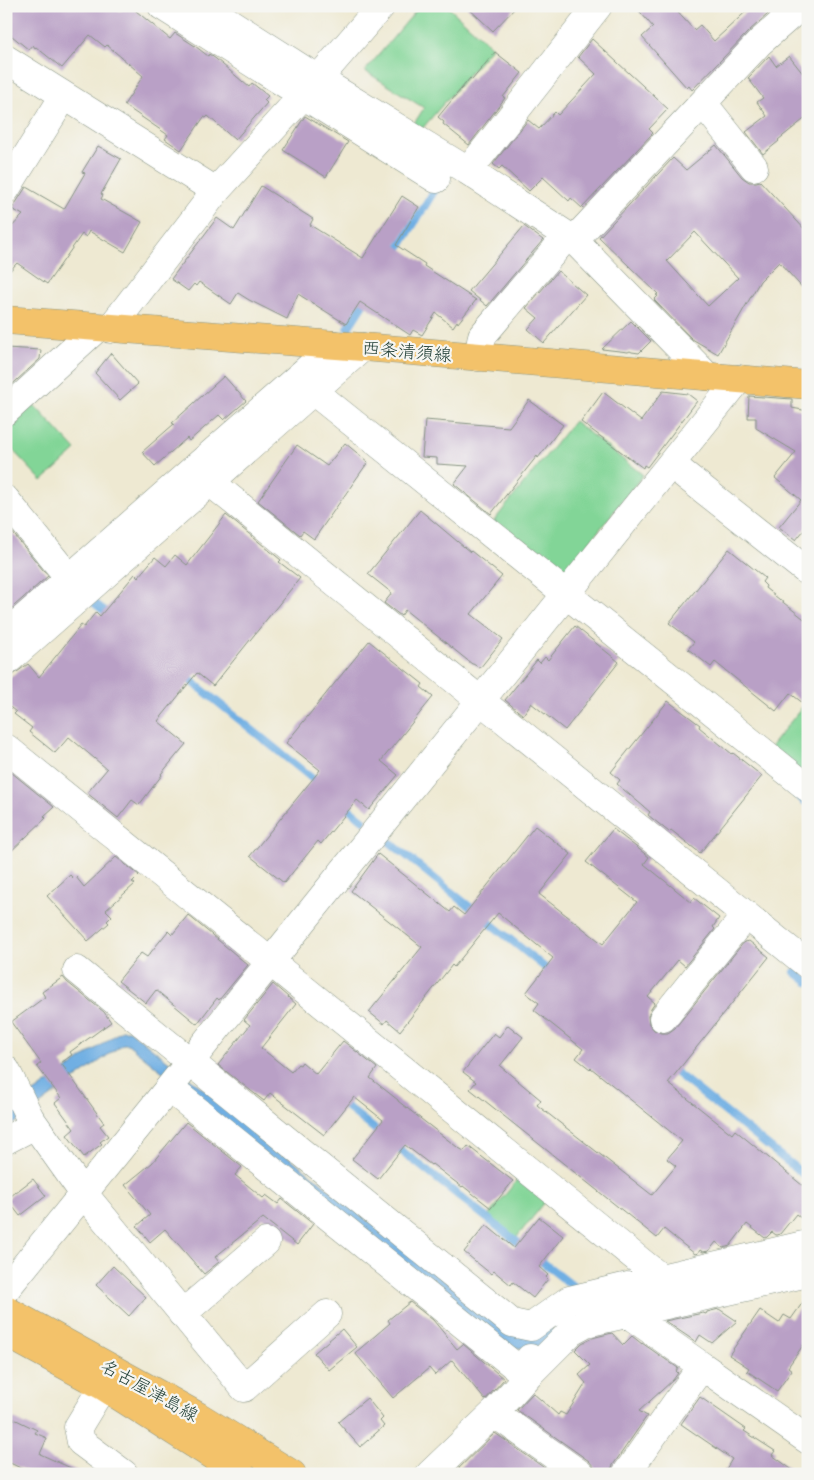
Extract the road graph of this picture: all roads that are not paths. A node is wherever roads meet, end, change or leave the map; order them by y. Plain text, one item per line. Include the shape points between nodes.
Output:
1 (162, 6) edge
2 (204, 6) edge
3 (381, 6) edge
4 (598, 6) edge
5 (801, 6) edge
6 (227, 34) junction
7 (6, 60) edge
8 (310, 87) junction
9 (64, 96) junction
10 (703, 103) junction
11 (754, 167) dead end
12 (468, 171) junction
13 (6, 190) edge
14 (216, 191) junction
15 (570, 238) junction
16 (6, 320) edge
17 (104, 328) junction
18 (335, 345) junction
19 (363, 347) junction
20 (478, 357) junction
21 (707, 376) junction
22 (740, 379) junction
23 (808, 385) edge
24 (313, 391) junction
25 (6, 411) edge
26 (671, 464) junction
27 (210, 482) junction
28 (6, 500) edge
29 (808, 572) edge
30 (70, 579) junction
31 (566, 594) junction
32 (6, 634) edge
33 (6, 662) edge
34 (480, 702) junction
35 (6, 748) edge
36 (808, 788) edge
37 (746, 915) junction
38 (271, 962) junction
39 (808, 965) edge
40 (77, 970) dead end
41 (663, 1018) dead end
42 (6, 1070) edge
43 (180, 1075) junction
44 (28, 1113) junction
45 (6, 1140) edge
46 (84, 1194) junction
47 (266, 1242) dead end
48 (808, 1244) edge
49 (808, 1274) edge
50 (662, 1278) junction
51 (6, 1289) edge
52 (6, 1310) edge
53 (182, 1314) junction
54 (327, 1314) dead end
55 (628, 1314) junction
56 (531, 1327) junction
57 (6, 1333) edge
58 (702, 1366) junction
59 (529, 1369) junction
60 (103, 1386) junction
61 (494, 1413) junction
62 (808, 1440) edge
63 (124, 1474) edge
64 (241, 1474) edge
65 (292, 1474) edge
66 (430, 1474) edge
67 (580, 1474) edge
68 (626, 1474) edge

1 - 6 street
2 - 6 street
3 - 8 street
4 - 12 street
5 - 10 street via 760,42
6 - 8 street
7 - 9 street
8 - 12 street via 427,164
8 - 14 street
9 - 13 street
9 - 14 street
10 - 11 street
10 - 15 street
12 - 15 street
14 - 17 street
15 - 20 street via 482,336
15 - 21 street
16 - 17 main road, 西条清須線
17 - 18 main road, 西条清須線
17 - 25 street
18 - 19 main road, 西条清須線
18 - 30 street
19 - 20 main road, 西条清須線
19 - 24 street
20 - 21 main road, 西条清須線
21 - 22 main road, 西条清須線
22 - 23 main road, 西条清須線
22 - 26 street
24 - 27 street
24 - 31 street
26 - 29 street
26 - 31 street
27 - 33 street
27 - 34 street
28 - 30 street
30 - 32 street
31 - 34 street
31 - 36 street
34 - 37 street
34 - 38 street
35 - 38 street
37 - 39 street
37 - 41 street
38 - 43 street
38 - 50 street
40 - 43 street
42 - 44 street
43 - 46 street
43 - 56 street via 512,1324
43 - 59 street
44 - 45 street
44 - 46 street
46 - 51 street
46 - 53 street
47 - 53 street
48 - 50 street
49 - 55 street
50 - 56 street via 569,1300
52 - 65 main road, 名古屋津島線 via 198,1416
53 - 54 street via 244,1388
55 - 58 street
55 - 59 street via 586,1323 573,1330
56 - 59 street
57 - 60 main road, 名古屋津島線
58 - 62 street
58 - 68 street
59 - 61 street
60 - 63 street via 78,1427 81,1442
60 - 64 main road, 名古屋津島線
61 - 66 street
61 - 67 street

